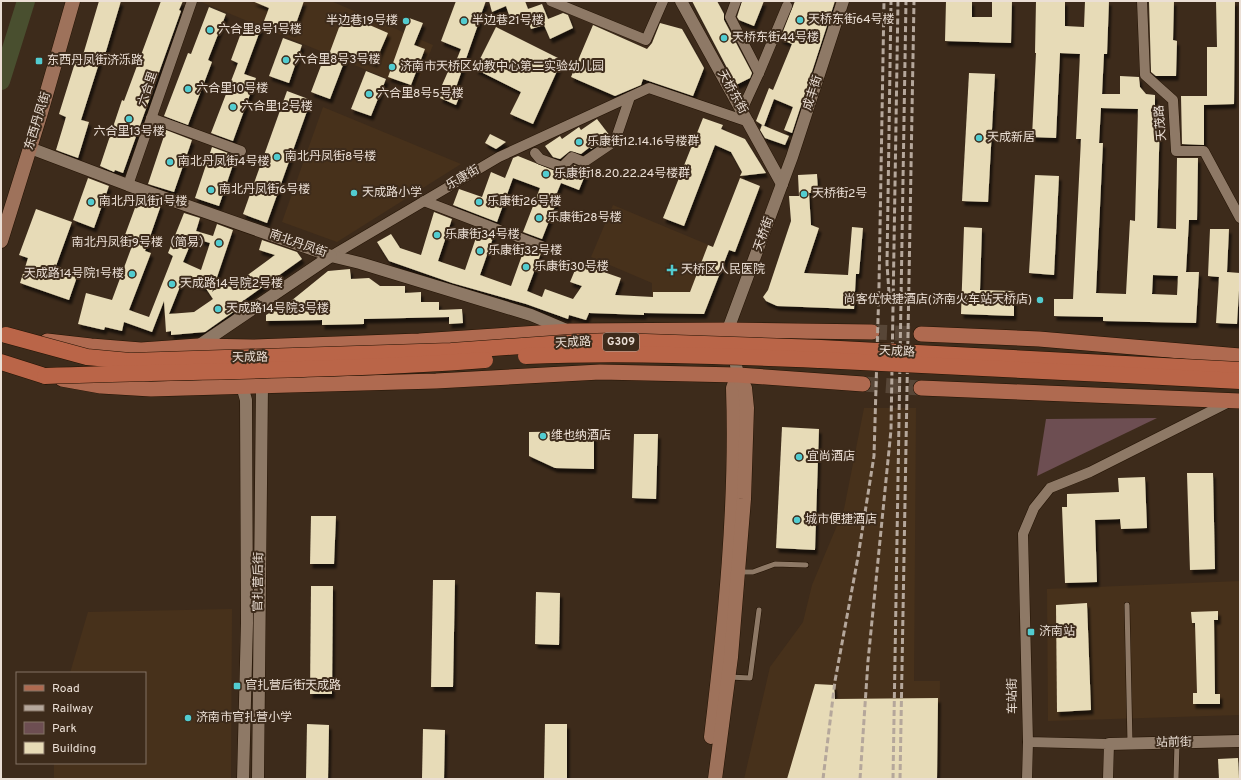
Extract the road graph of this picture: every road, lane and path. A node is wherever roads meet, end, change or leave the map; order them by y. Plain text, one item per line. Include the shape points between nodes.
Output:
1 (73, 1) edge
2 (192, 1) edge
3 (551, 1) edge
4 (663, 1) edge
5 (736, 1) edge
6 (844, 1) edge
7 (1142, 1) edge
8 (682, 2) edge
9 (787, 6) dead end
10 (759, 73) junction
11 (630, 97) junction
12 (742, 110) junction
13 (151, 118) junction
14 (749, 122) junction
15 (30, 148) junction
16 (240, 151) dead end
17 (536, 153) dead end
18 (782, 184) junction
19 (128, 185) junction
20 (424, 201) junction
21 (1240, 218) edge
22 (1, 241) edge
23 (549, 249) dead end
24 (331, 256) junction
25 (729, 330) junction
26 (570, 331) junction
27 (872, 332) tunnel mouth
28 (921, 334) tunnel mouth
29 (3, 335) edge
30 (198, 346) junction
31 (1240, 356) edge
32 (1, 362) edge
33 (1240, 370) edge
34 (738, 375) junction
35 (45, 376) junction
36 (1240, 381) edge
37 (863, 384) tunnel mouth
38 (262, 385) junction
39 (242, 386) junction
40 (921, 388) tunnel mouth
41 (1235, 401) edge
42 (806, 565) dead end
43 (738, 572) junction
44 (1127, 605) dead end
45 (759, 610) dead end
46 (728, 677) junction
47 (1240, 741) edge
48 (1028, 742) junction
49 (1177, 742) junction
50 (1109, 744) junction
51 (1130, 744) junction
52 (243, 779) edge
53 (258, 779) edge
54 (705, 779) edge
55 (715, 779) edge
56 (1028, 779) edge
57 (1108, 779) edge
58 (1176, 779) edge

1 - 15 main road, 东西丹凤街
2 - 13 street, 六合里
3 - 4 street via 646,40
5 - 10 street via 730,17
6 - 18 street, 成丰街
7 - 21 street, 天茂路 via 1145,75 1173,100 1176,152 1204,151
8 - 12 street, 天桥东街
9 - 10 street
10 - 12 street
11 - 14 street, 乐康街 via 649,88
11 - 17 street via 615,141 584,162 572,157 562,167 540,159
11 - 20 street, 乐康街 via 500,157
12 - 14 street, 天桥东街
13 - 16 street
13 - 19 street, 六合里
14 - 18 street, 天桥东街
15 - 19 street, 南北丹凤街
15 - 22 main road, 东西丹凤街
18 - 25 street, 天桥街
19 - 24 street, 南北丹凤街
20 - 23 street
20 - 24 street, 乐康街
24 - 26 street, 南北丹凤街 via 531,315
24 - 30 street, 乐康街
25 - 26 main road, 天成路
25 - 27 main road, 天成路
25 - 34 street
26 - 30 main road, 天成路 via 419,341 253,347
28 - 31 main road, 天成路 via 1039,338
29 - 30 main road, 天成路 via 140,350
29 - 33 highway, 天成路 / G309, bridge via 87,357 130,361 451,351 616,341 837,349
32 - 35 highway, 天成路 / G309
34 - 37 main road, 天成路
34 - 38 main road, 天成路 via 600,372 436,381
34 - 43 main road via 745,388 747,408
34 - 54 main road via 733,388 732,503 720,663
35 - 36 highway, 天成路 / G309, bridge via 420,365 598,353 962,366
35 - 39 main road, 天成路 via 101,386 151,389
38 - 39 main road, 天成路
38 - 53 street, 官扎营后街
39 - 52 street, 官扎营后街 via 246,400 247,615
40 - 41 main road
41 - 48 street, 车站街 via 1090,472 1050,488 1034,508 1023,534
42 - 43 lane via 775,564 753,572
43 - 46 main road
44 - 51 lane
45 - 46 lane via 750,678
46 - 55 main road
47 - 49 street, 站前街
48 - 50 street
48 - 56 street, 车站街
49 - 51 street, 站前街
49 - 58 lane
50 - 51 street, 站前街
50 - 57 street

